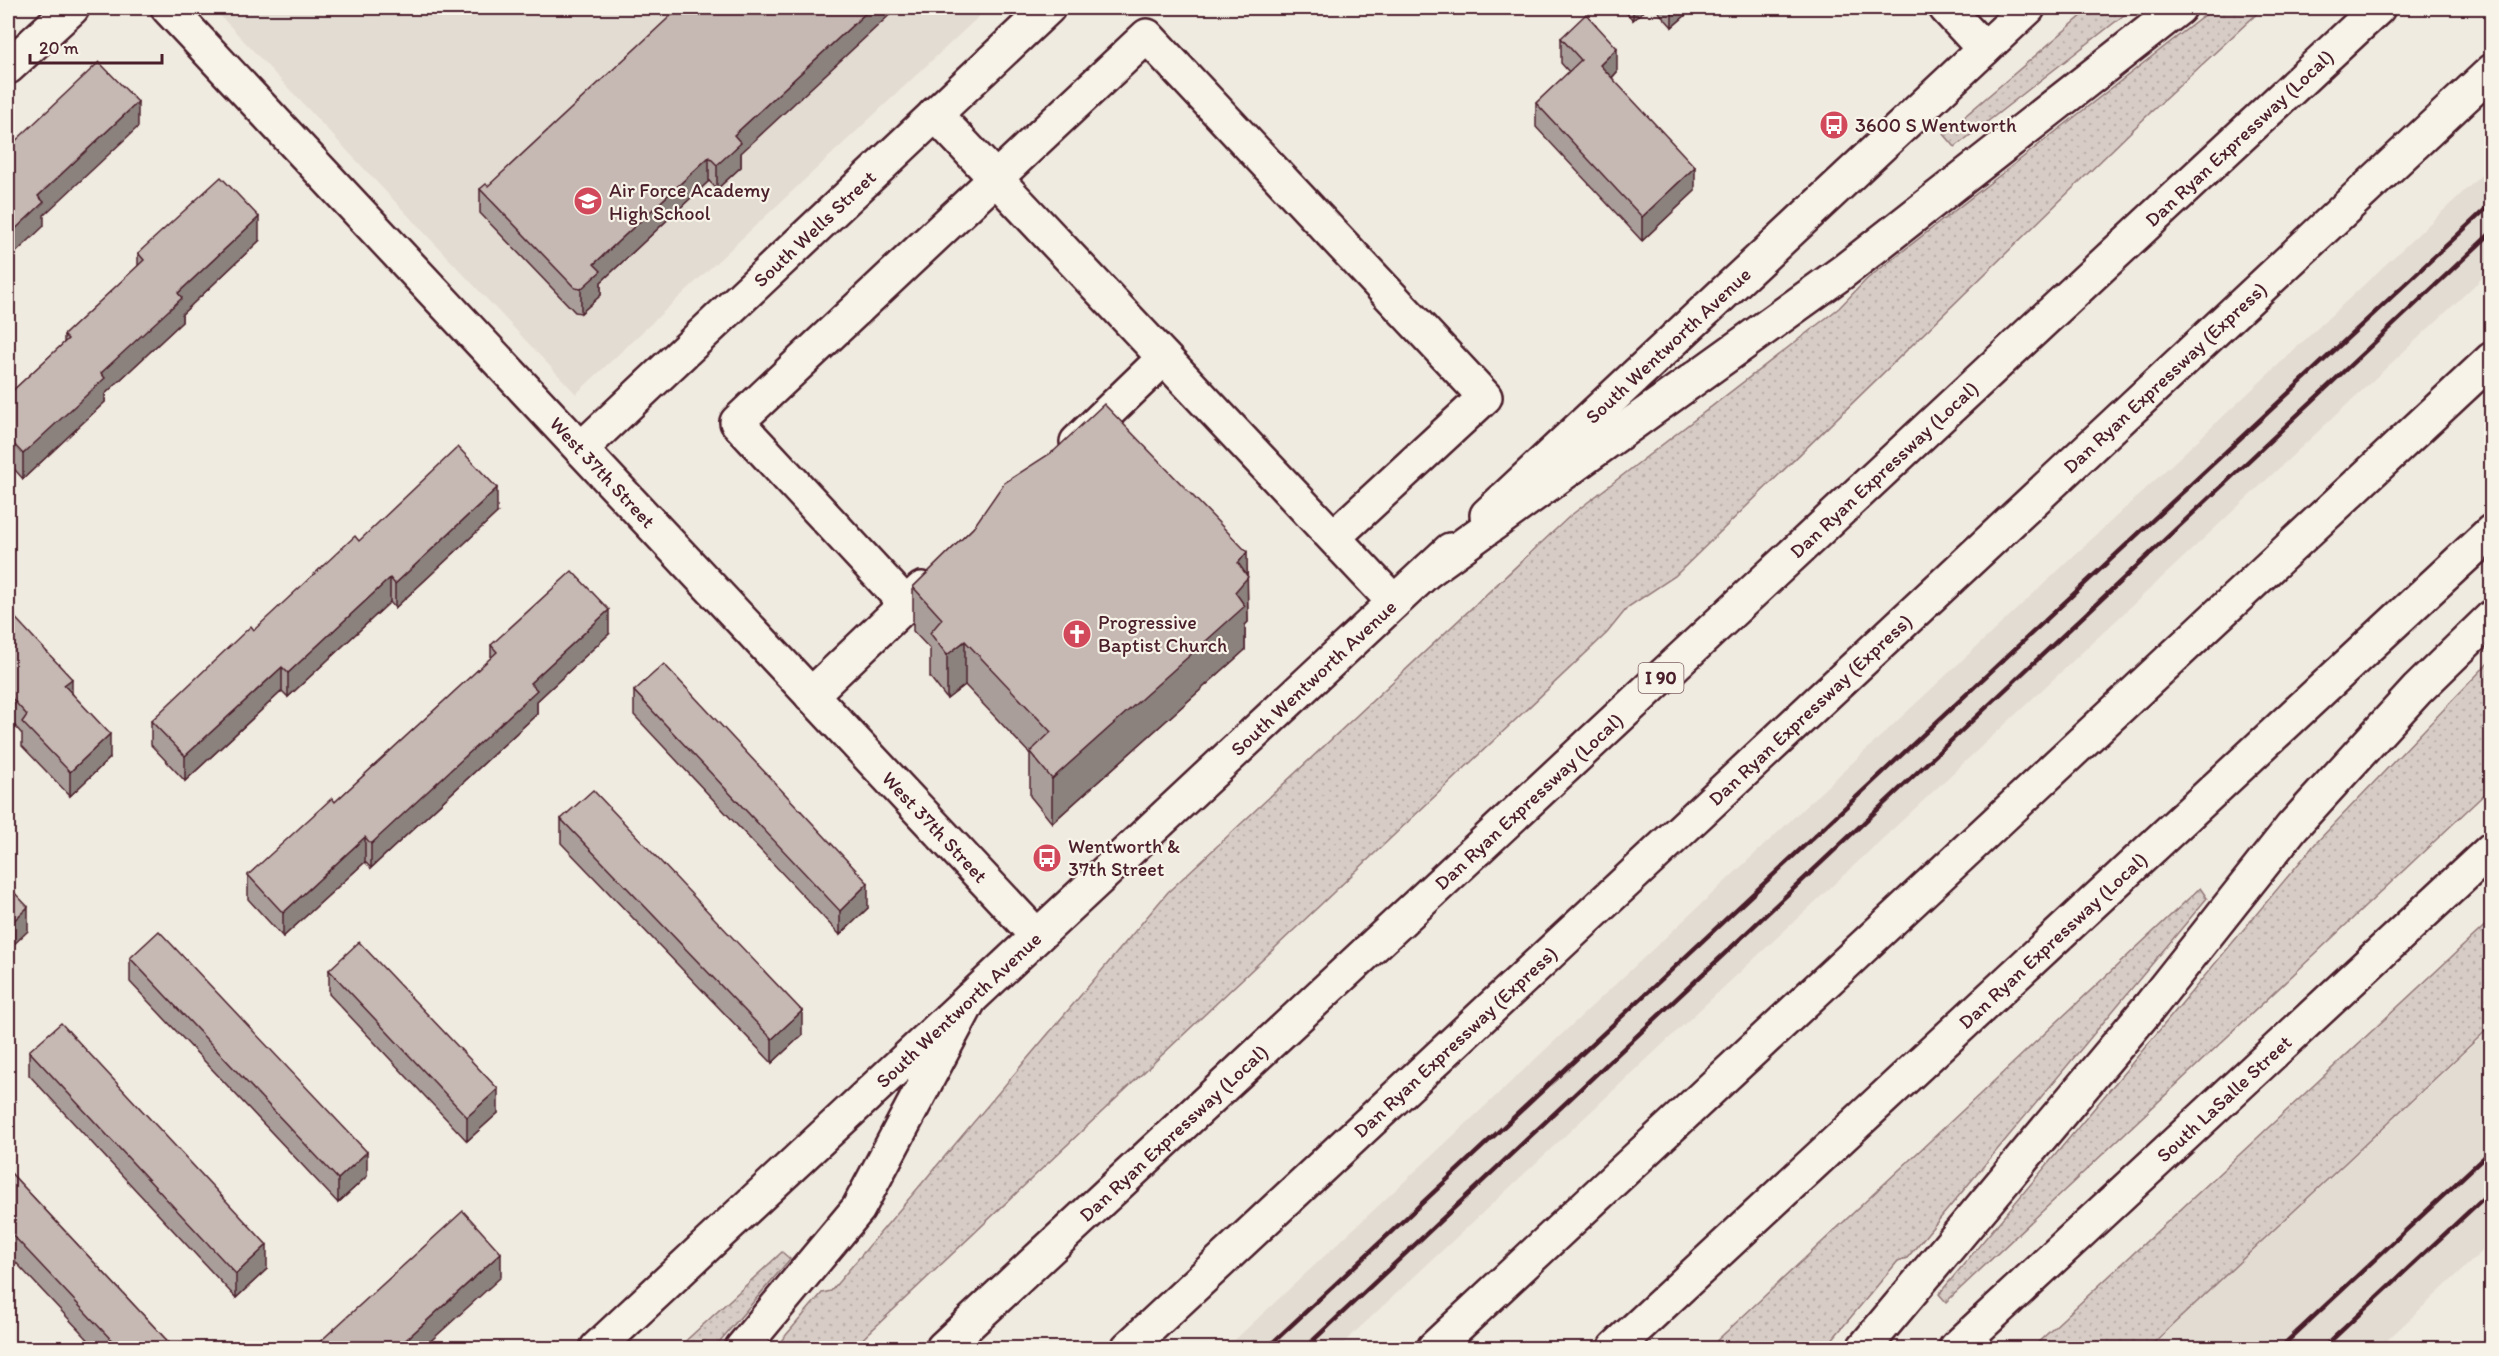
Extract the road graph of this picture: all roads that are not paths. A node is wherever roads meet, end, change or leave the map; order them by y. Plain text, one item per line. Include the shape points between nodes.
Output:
1 (72, 8) edge
2 (168, 8) edge
3 (1048, 8) edge
4 (1946, 8) edge
5 (2028, 8) edge
6 (2179, 8) edge
7 (2378, 8) edge
8 (1984, 49) junction
9 (8, 67) edge
10 (2492, 71) edge
11 (935, 114) junction
12 (996, 178) junction
13 (1164, 358) junction
14 (2492, 359) edge
15 (580, 449) junction
16 (1052, 465) edge
17 (2492, 531) edge
18 (1334, 537) junction
19 (946, 566) edge
20 (1429, 570) junction
21 (1394, 602) junction
22 (906, 604) junction
23 (2492, 617) edge
24 (811, 695) junction
25 (2492, 849) edge
26 (1037, 936) junction
27 (970, 999) junction
28 (597, 1348) edge
29 (742, 1348) edge
30 (943, 1348) edge
31 (1128, 1348) edge
32 (1434, 1348) edge
33 (1615, 1348) edge
34 (1864, 1348) edge
35 (1956, 1348) edge

1 - 9 main road
2 - 15 main road, West 37th Street
3 - 11 main road, South Wells Street
4 - 8 main road
5 - 8 main road, South Wentworth Avenue
6 - 20 main road via 1844,271
7 - 30 main road, Dan Ryan Expressway (Local) / I 90
8 - 20 main road, South Wentworth Avenue
10 - 31 main road, Dan Ryan Expressway (Express)
11 - 12 main road
11 - 15 main road, South Wells Street
12 - 13 main road
12 - 18 main road via 1147,36 1155,44 1485,397
12 - 22 main road via 736,422
13 - 16 main road
13 - 18 main road
14 - 32 main road
15 - 24 main road, West 37th Street
17 - 33 main road, Dan Ryan Expressway (Local)
18 - 21 main road
19 - 22 main road
20 - 21 main road, South Wentworth Avenue
21 - 26 main road, South Wentworth Avenue
22 - 24 main road
23 - 34 main road via 2417,690 2292,827 2151,1005
24 - 26 main road, West 37th Street
25 - 35 main road, South LaSalle Street
26 - 27 main road, South Wentworth Avenue
27 - 28 main road, South Wentworth Avenue
27 - 29 main road via 858,1209

